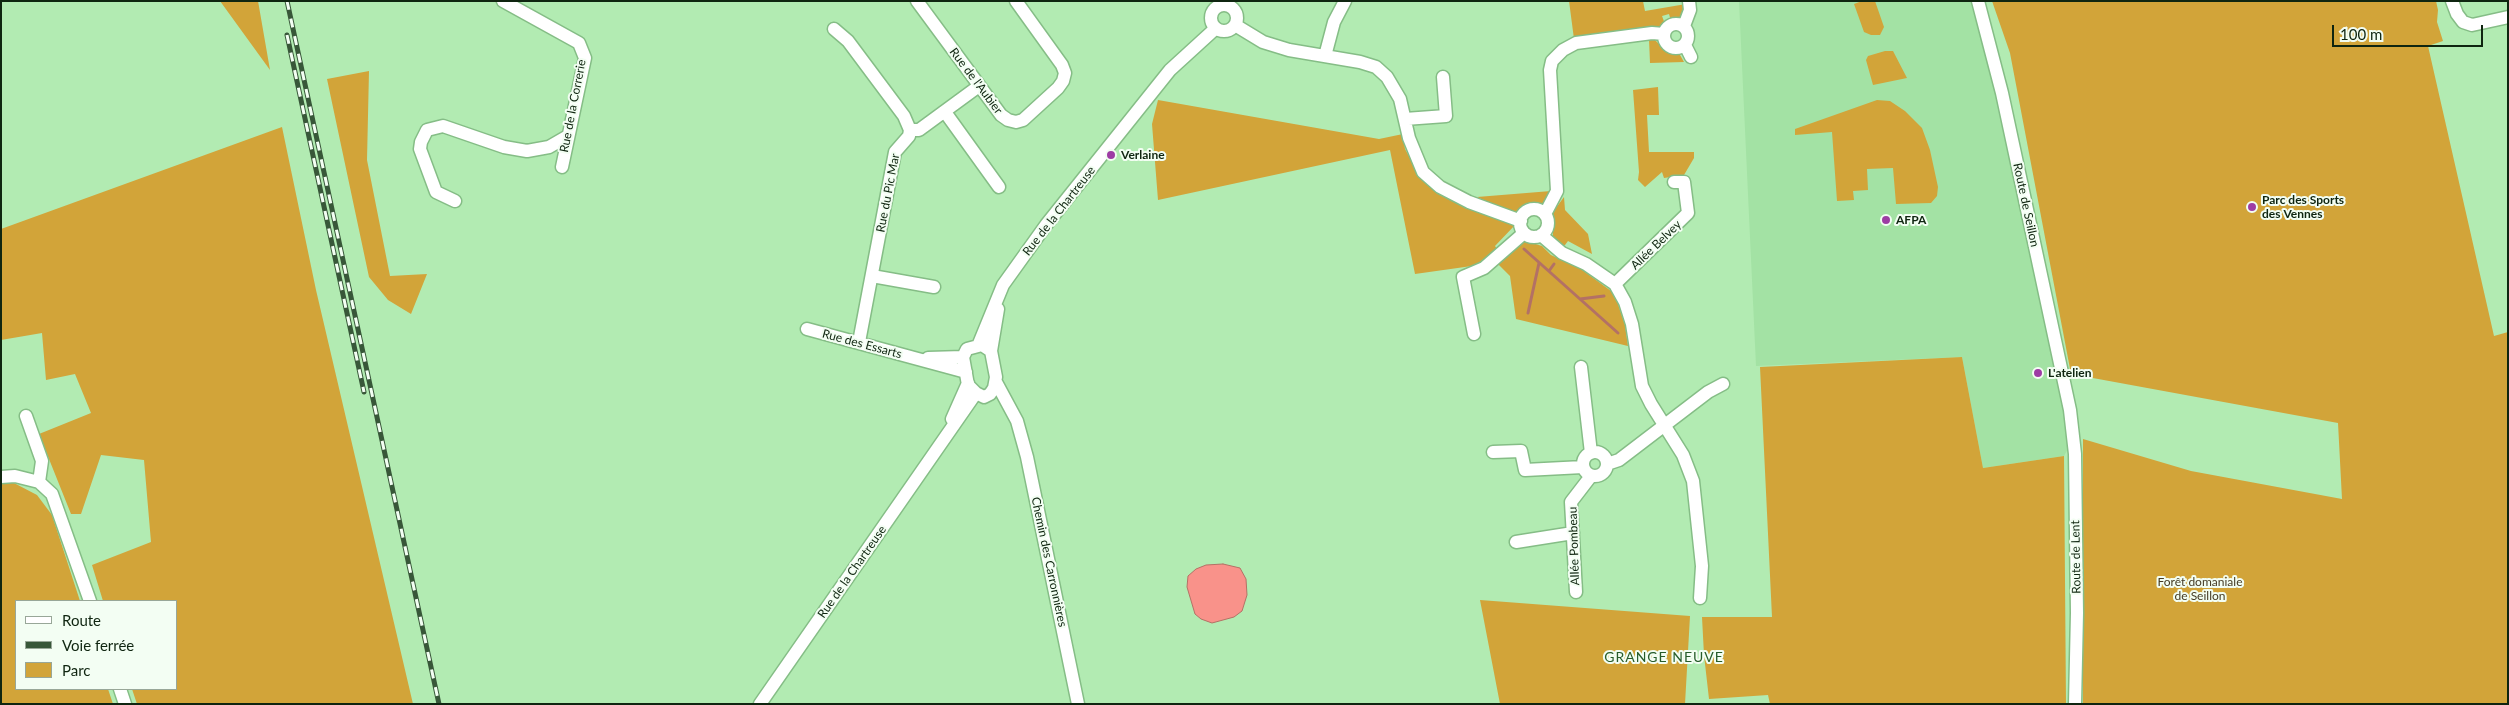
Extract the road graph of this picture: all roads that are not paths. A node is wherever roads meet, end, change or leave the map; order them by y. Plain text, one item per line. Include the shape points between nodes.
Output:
1 (917, 1) edge
2 (1016, 1) edge
3 (1345, 1) edge
4 (1689, 1) edge
5 (1978, 1) edge
6 (2452, 1) edge
7 (507, 2) edge
8 (1233, 4) edge
9 (1212, 5) edge
10 (2508, 17) edge
11 (1235, 25) junction
12 (1684, 26) junction
13 (1216, 28) junction
14 (834, 29) dead end
15 (1664, 34) junction
16 (1325, 56) junction
17 (1443, 77) dead end
18 (979, 86) junction
19 (945, 112) junction
20 (1405, 119) junction
21 (910, 130) junction
22 (568, 136) junction
23 (562, 167) dead end
24 (1674, 182) dead end
25 (999, 187) dead end
26 (455, 201) dead end
27 (1545, 214) junction
28 (1522, 227) junction
29 (1541, 235) junction
30 (872, 276) junction
31 (1615, 284) junction
32 (1003, 285) junction
33 (934, 287) dead end
34 (808, 329) dead end
35 (1474, 334) dead end
36 (859, 342) junction
37 (978, 346) junction
38 (991, 351) junction
39 (963, 357) junction
40 (916, 358) junction
41 (1581, 367) dead end
42 (970, 383) junction
43 (1723, 384) dead end
44 (993, 388) junction
45 (2070, 410) joint
46 (26, 416) dead end
47 (1665, 426) junction
48 (1494, 452) dead end
49 (1591, 453) junction
50 (1607, 464) junction
51 (1587, 471) junction
52 (1, 477) edge
53 (39, 482) junction
54 (1573, 533) junction
55 (1516, 542) dead end
56 (1576, 592) dead end
57 (1700, 598) dead end
58 (90, 600) edge
59 (120, 690) edge
60 (125, 704) edge
61 (760, 704) edge
62 (1078, 704) edge
63 (2075, 704) edge

1 - 18 street, Rue de l'Aubier
2 - 18 street, Rue de l'Aubier via 1062,65 1063,81 1023,120 1016,122 1001,115
3 - 16 street via 1334,22
4 - 12 street via 1690,10
5 - 45 street, Route de Seillon via 2002,93
6 - 10 street via 2463,22 2472,25
7 - 22 street, Rue de la Correrie via 579,43 585,58
8 - 9 street
8 - 11 street
9 - 13 street
11 - 13 street via 1224,31
11 - 16 street via 1263,42
12 - 15 street via 1672,24
12 - 15 street via 1689,37 1688,51 1668,46
13 - 32 street, Rue de la Chartreuse via 1187,52 1146,99
14 - 21 street via 854,48 904,116
15 - 27 street via 1576,43 1552,61 1558,174 1557,191
16 - 20 street via 1376,67 1387,77 1400,99
17 - 20 street via 1446,116
18 - 19 street
19 - 21 street via 919,130
19 - 25 street
20 - 28 street via 1417,161 1431,180
21 - 30 street, Rue du Pic Mar via 895,152
22 - 23 street, Rue de la Correrie
22 - 26 street via 549,146 527,151 504,147 443,126 427,130 420,149 436,192
24 - 31 street, Allée Belvey via 1684,182 1688,213
27 - 28 street via 1529,210
27 - 29 street via 1548,228
28 - 29 street via 1533,237
28 - 35 street via 1484,268 1463,277
29 - 31 street via 1562,253 1586,264
30 - 33 street
30 - 36 street, Rue du Pic Mar
31 - 47 street via 1632,324 1642,386
32 - 37 street, Rue de la Chartreuse
32 - 38 street, Rue de la Chartreuse
34 - 36 street, Rue des Essarts
36 - 40 street, Rue des Essarts
37 - 38 street
37 - 39 street via 968,349
38 - 44 street, Rue de la Chartreuse
39 - 40 street, Rue des Essarts
39 - 42 street
40 - 42 street, Rue des Essarts
41 - 49 street
42 - 44 street, Rue des Essarts via 984,396
42 - 61 street, Rue de la Chartreuse via 945,440
43 - 47 street
44 - 62 street, Chemin des Carronnières via 1017,422
45 - 63 street, Route de Lent via 2075,464
46 - 53 street via 42,461
47 - 50 street via 1619,460
47 - 57 street via 1683,454 1694,481 1702,566
48 - 51 street via 1521,451 1526,470
49 - 50 street via 1603,455
49 - 51 street via 1585,458
50 - 51 street via 1601,474
51 - 54 street, Allée Pombeau via 1571,502
52 - 53 street via 15,476
53 - 58 street via 52,494
54 - 55 street
54 - 56 street, Allée Pombeau
59 - 60 street

